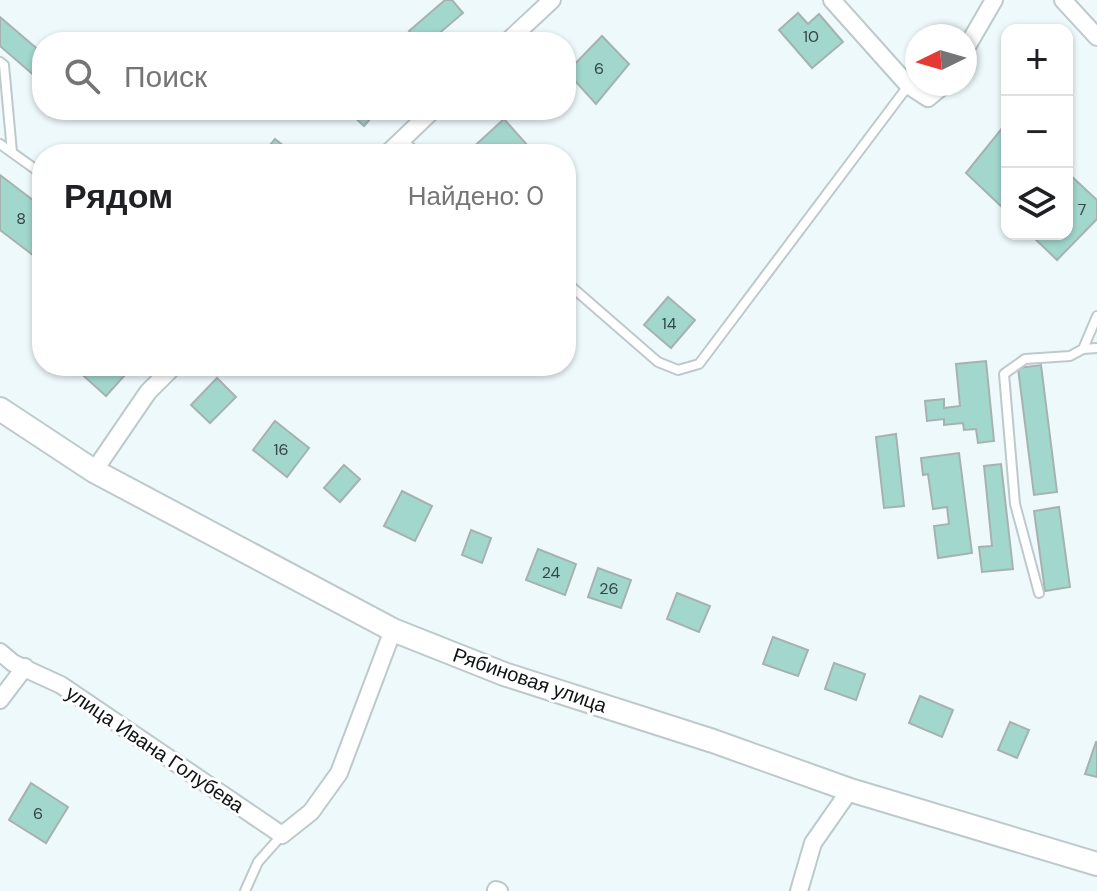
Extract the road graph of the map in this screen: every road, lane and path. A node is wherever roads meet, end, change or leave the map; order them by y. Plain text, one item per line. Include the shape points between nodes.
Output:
1 (552, 0) edge
2 (832, 0) edge
3 (994, 0) edge
4 (1063, 0) edge
5 (977, 29) edge
6 (518, 32) edge
7 (1097, 37) edge
8 (0, 62) edge
9 (905, 82) edge
10 (905, 89) edge
11 (422, 120) edge
12 (401, 139) junction
13 (0, 144) edge
14 (396, 144) edge
15 (407, 144) edge
16 (12, 152) junction
17 (32, 167) edge
18 (576, 291) edge
19 (1097, 316) edge
20 (1097, 348) edge
21 (1083, 349) junction
22 (164, 376) edge
23 (0, 409) edge
24 (94, 471) junction
25 (1039, 593) dead end
26 (393, 630) junction
27 (0, 652) edge
28 (25, 667) junction
29 (0, 700) edge
30 (850, 790) junction
31 (282, 835) junction
32 (1097, 864) edge
33 (245, 891) edge
34 (799, 891) edge

1 - 6 street
2 - 9 street
3 - 5 street
4 - 7 street
8 - 16 lane
10 - 18 lane via 699,364 678,370 658,362
11 - 12 street
12 - 14 street
12 - 15 lane
13 - 16 lane
16 - 17 lane
19 - 21 lane
20 - 21 lane
21 - 25 lane via 1070,356 1025,359 1004,374 1015,504
22 - 24 street
23 - 24 main road, Рябиновая улица
24 - 26 main road, Рябиновая улица
26 - 30 main road, Рябиновая улица via 504,674
26 - 31 street via 339,773 311,812
27 - 28 street, улица Ивана Голубева
28 - 29 street
28 - 31 street, улица Ивана Голубева via 61,685
30 - 32 main road, Рябиновая улица
30 - 34 street via 813,843
31 - 33 lane via 258,862

